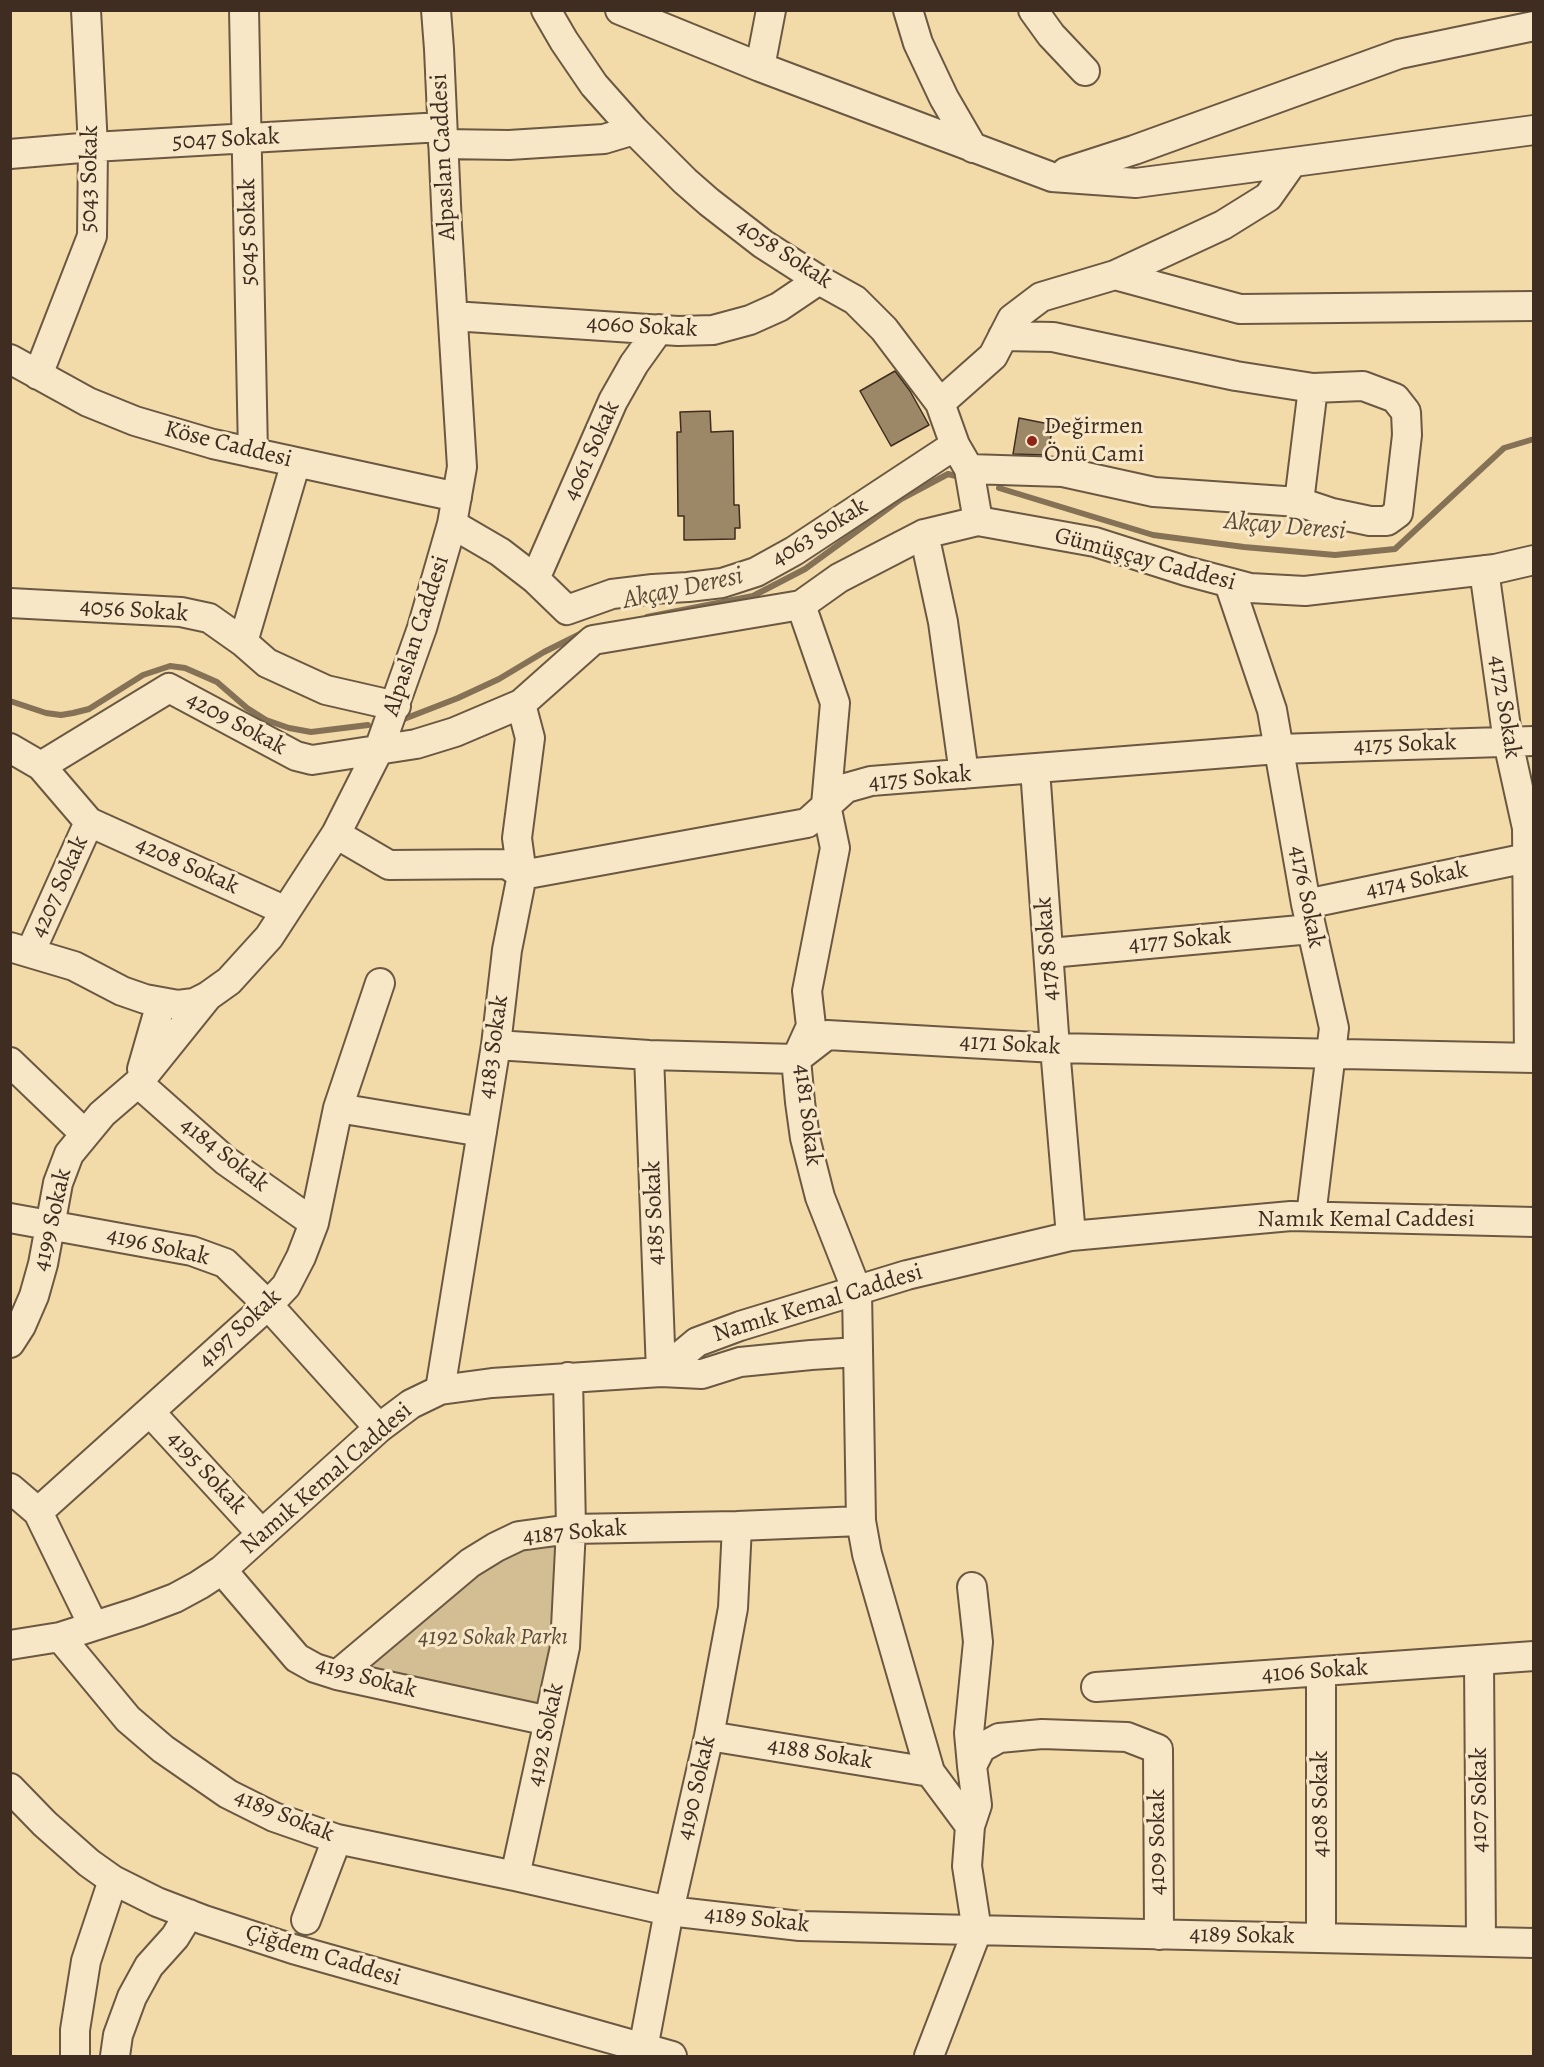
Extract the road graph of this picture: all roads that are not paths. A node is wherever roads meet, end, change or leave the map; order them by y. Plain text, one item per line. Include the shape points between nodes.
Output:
1 (87, 10) edge
2 (244, 10) edge
3 (435, 10) edge
4 (546, 10) edge
5 (771, 10) edge
6 (908, 10) edge
7 (1033, 10) edge
8 (637, 14) edge
9 (1533, 26) edge
10 (760, 67) junction
11 (1085, 71) dead end
12 (634, 130) junction
13 (1533, 130) edge
14 (443, 135) junction
15 (247, 139) junction
16 (93, 147) junction
17 (974, 148) junction
18 (10, 154) edge
19 (1292, 163) junction
20 (1052, 177) junction
21 (1115, 275) junction
22 (819, 280) junction
23 (1533, 306) edge
24 (453, 316) junction
25 (659, 329) junction
26 (1003, 336) junction
27 (10, 359) edge
28 (38, 375) junction
29 (1313, 388) junction
30 (940, 403) junction
31 (253, 453) junction
32 (962, 457) junction
33 (296, 462) junction
34 (1299, 502) junction
35 (454, 510) junction
36 (978, 521) junction
37 (924, 534) junction
38 (1533, 560) edge
39 (1484, 570) junction
40 (535, 579) junction
41 (1229, 582) junction
42 (10, 603) edge
43 (801, 605) junction
44 (243, 642) junction
45 (520, 704) junction
46 (396, 706) junction
47 (1521, 742) edge
48 (10, 748) edge
49 (379, 749) junction
50 (1278, 749) junction
51 (41, 766) junction
52 (1035, 769) junction
53 (964, 774) junction
54 (826, 805) junction
55 (89, 822) junction
56 (1530, 827) edge
57 (336, 834) junction
58 (1527, 858) junction
59 (522, 875) junction
60 (286, 910) junction
61 (1309, 917) junction
62 (20, 950) edge
63 (1050, 953) junction
64 (380, 983) dead end
65 (208, 996) junction
66 (161, 1003) junction
67 (496, 1045) junction
68 (1055, 1048) junction
69 (649, 1055) junction
70 (1330, 1055) junction
71 (1531, 1058) edge
72 (796, 1059) junction
73 (10, 1062) edge
74 (138, 1083) junction
75 (338, 1108) junction
76 (482, 1132) junction
77 (84, 1133) junction
78 (1311, 1216) junction
79 (10, 1218) edge
80 (1533, 1222) edge
81 (314, 1223) junction
82 (52, 1225) junction
83 (1071, 1236) junction
84 (857, 1291) junction
85 (268, 1305) junction
86 (10, 1343) edge
87 (858, 1352) junction
88 (661, 1372) junction
89 (568, 1377) junction
90 (440, 1390) junction
91 (150, 1412) junction
92 (379, 1428) junction
93 (10, 1488) edge
94 (38, 1512) junction
95 (861, 1521) junction
96 (737, 1526) junction
97 (571, 1529) junction
98 (262, 1534) junction
99 (222, 1570) junction
100 (972, 1587) dead end
101 (93, 1626) junction
102 (60, 1637) junction
103 (10, 1645) edge
104 (1533, 1656) edge
105 (1479, 1660) junction
106 (1321, 1671) junction
107 (337, 1675) junction
108 (1096, 1687) dead end
109 (549, 1721) junction
110 (709, 1736) junction
111 (972, 1766) junction
112 (930, 1772) junction
113 (14, 1802) edge
114 (970, 1826) junction
115 (337, 1839) junction
116 (515, 1875) junction
117 (113, 1880) junction
118 (669, 1911) junction
119 (189, 1914) junction
120 (306, 1920) dead end
121 (977, 1931) junction
122 (1159, 1935) junction
123 (1321, 1937) junction
124 (1480, 1941) junction
125 (1533, 1943) edge
126 (644, 2049) junction
127 (75, 2056) edge
128 (115, 2056) edge
129 (672, 2056) edge
130 (929, 2056) edge

1 - 16 street, 5043 Sokak
2 - 15 street, 5045 Sokak
3 - 14 street, Alpaslan Caddesi
4 - 12 street, 4058 Sokak via 594,85
5 - 10 street
6 - 17 street via 944,98
7 - 11 street
8 - 10 street
9 - 20 street via 1399,54
10 - 17 street
12 - 14 street, 5047 Sokak via 604,139 509,145
12 - 22 street, 4058 Sokak via 717,209
13 - 19 street
14 - 15 street, 5047 Sokak
14 - 24 street, Alpaslan Caddesi
15 - 16 street, 5047 Sokak
15 - 31 street, 5045 Sokak
16 - 18 street, 5047 Sokak
16 - 28 street, 5043 Sokak via 92,236
17 - 20 street
19 - 20 street via 1136,183
19 - 21 street via 1268,197 1223,225
21 - 23 street via 1240,309
21 - 26 street via 1041,297 1012,320
22 - 25 street, 4060 Sokak via 779,307 750,320 713,330
22 - 30 street, 4058 Sokak via 855,300 870,314
24 - 25 street, 4060 Sokak
24 - 35 street, Alpaslan Caddesi via 462,467
25 - 40 street, 4061 Sokak via 614,401
26 - 29 street via 1053,337
26 - 30 street via 993,356
27 - 28 street, Köse Caddesi
28 - 31 street, Köse Caddesi via 135,422
29 - 34 street
29 - 34 street via 1363,386 1395,398 1406,412 1398,513 1387,521 1371,521
30 - 32 street, 4058 Sokak
31 - 33 street, Köse Caddesi
32 - 34 street via 1063,472 1155,492
32 - 36 street, 4058 Sokak
32 - 40 street, 4063 Sokak via 756,572 722,583 612,594 567,610
33 - 35 street, Köse Caddesi
33 - 44 street
35 - 40 street, 4063 Sokak
35 - 46 street, Alpaslan Caddesi
36 - 37 street, Gümüşçay Caddesi
36 - 41 street, Gümüşçay Caddesi via 1095,542
37 - 43 street, Gümüşçay Caddesi via 839,578
37 - 53 street via 943,622
38 - 39 street, Gümüşçay Caddesi
39 - 41 street, Gümüşçay Caddesi via 1305,591 1250,588
39 - 47 street, 4172 Sokak
41 - 50 street, 4176 Sokak via 1272,710
42 - 44 street, 4056 Sokak via 181,612 209,618
43 - 45 street, Gümüşçay Caddesi via 593,640
43 - 54 street, 4181 Sokak via 835,703
44 - 46 street, 4056 Sokak via 267,663 326,690
45 - 49 street, Gümüşçay Caddesi via 455,732 416,744
45 - 59 street, 4183 Sokak via 530,738 517,838
46 - 49 street, Alpaslan Caddesi
47 - 50 street, 4175 Sokak
47 - 56 street, 4172 Sokak
48 - 51 street
49 - 51 street, 4209 Sokak via 312,760 297,756 169,688
49 - 57 street, Alpaslan Caddesi
50 - 52 street, 4175 Sokak
50 - 61 street, 4176 Sokak
51 - 55 street, 4207 Sokak
52 - 53 street, 4175 Sokak
52 - 63 street, 4178 Sokak
53 - 54 street, 4175 Sokak via 871,781 846,788
54 - 59 street, 4175 Sokak via 807,823
54 - 72 street, 4181 Sokak via 835,848 807,991 811,1026
55 - 60 street, 4208 Sokak
55 - 62 street, 4207 Sokak
56 - 58 street, 4172 Sokak
57 - 59 street via 389,865 507,864
57 - 60 street, Alpaslan Caddesi
58 - 61 street, 4174 Sokak
58 - 71 street, 4172 Sokak
59 - 67 street, 4183 Sokak via 507,951
60 - 65 street, Alpaslan Caddesi via 248,961
61 - 63 street, 4177 Sokak
61 - 70 street, 4176 Sokak via 1334,1028
62 - 66 street, Alpaslan Caddesi via 74,966 122,991
63 - 68 street, 4178 Sokak
64 - 75 street, 4197 Sokak
65 - 66 street, Alpaslan Caddesi via 187,1005
65 - 74 street, 4199 Sokak
66 - 74 street
67 - 69 street
67 - 76 street, 4183 Sokak
68 - 70 street, 4171 Sokak
68 - 72 street, 4171 Sokak via 827,1035
68 - 83 street, 4178 Sokak
69 - 72 street
69 - 88 street, 4185 Sokak
70 - 71 street, 4171 Sokak
70 - 78 street, 4176 Sokak
72 - 84 street, 4181 Sokak via 805,1138 820,1197
73 - 77 street
74 - 77 street, 4199 Sokak
74 - 81 street, 4184 Sokak via 226,1161
75 - 76 street
75 - 81 street, 4197 Sokak
76 - 90 street, 4183 Sokak
77 - 82 street, 4199 Sokak via 69,1154 58,1183
78 - 80 street, Namık Kemal Caddesi
78 - 83 street, Namık Kemal Caddesi
79 - 82 street, 4196 Sokak
81 - 85 street, 4197 Sokak via 286,1286
82 - 85 street, 4196 Sokak via 211,1257 236,1272
82 - 86 street, 4199 Sokak via 34,1296
83 - 84 street, Namık Kemal Caddesi via 907,1275
84 - 87 street, 4181 Sokak
84 - 88 street, Namık Kemal Caddesi via 697,1342
85 - 91 street, 4197 Sokak
85 - 92 street, 4196 Sokak
87 - 88 street via 740,1362 702,1374
87 - 95 street, 4181 Sokak
88 - 89 street, Namık Kemal Caddesi
89 - 90 street, Namık Kemal Caddesi
89 - 97 street, 4192 Sokak
90 - 92 street, Namık Kemal Caddesi via 411,1404
91 - 94 street, 4197 Sokak
91 - 98 street, 4195 Sokak
92 - 98 street, Namık Kemal Caddesi
93 - 94 street
94 - 101 street
95 - 96 street, 4187 Sokak
95 - 112 street, 4181 Sokak via 878,1596
96 - 97 street, 4187 Sokak
96 - 110 street, 4190 Sokak via 733,1608
97 - 107 street, 4187 Sokak via 519,1536 496,1546
97 - 109 street, 4192 Sokak via 565,1647
98 - 99 street, Namık Kemal Caddesi
99 - 101 street, Namık Kemal Caddesi via 156,1606
99 - 107 street, 4193 Sokak via 297,1658
100 - 111 street via 978,1642 969,1733
101 - 102 street, Namık Kemal Caddesi
102 - 103 street, Namık Kemal Caddesi
102 - 115 street, 4189 Sokak via 128,1719 163,1749 228,1794 274,1817
104 - 105 street, 4106 Sokak
105 - 106 street, 4106 Sokak
105 - 124 street, 4107 Sokak
106 - 108 street, 4106 Sokak
106 - 123 street, 4108 Sokak
107 - 109 street, 4193 Sokak
109 - 116 street, 4192 Sokak
110 - 112 street, 4188 Sokak
110 - 118 street, 4190 Sokak
111 - 114 street via 977,1805
111 - 122 street, 4109 Sokak via 981,1748 999,1738 1042,1734 1127,1737 1158,1749
112 - 114 street
113 - 117 street, Çiğdem Caddesi
114 - 121 street via 967,1866
115 - 116 street, 4189 Sokak
115 - 120 street
116 - 118 street, 4189 Sokak
117 - 119 street, Çiğdem Caddesi
117 - 127 street via 86,1961
118 - 121 street, 4189 Sokak via 800,1926
118 - 126 street, 4190 Sokak
119 - 126 street, Çiğdem Caddesi via 293,1949
119 - 128 street via 149,1966 132,1997
121 - 122 street, 4189 Sokak
121 - 130 street
122 - 123 street, 4189 Sokak
123 - 124 street, 4189 Sokak
124 - 125 street, 4189 Sokak
126 - 129 street, Çiğdem Caddesi

